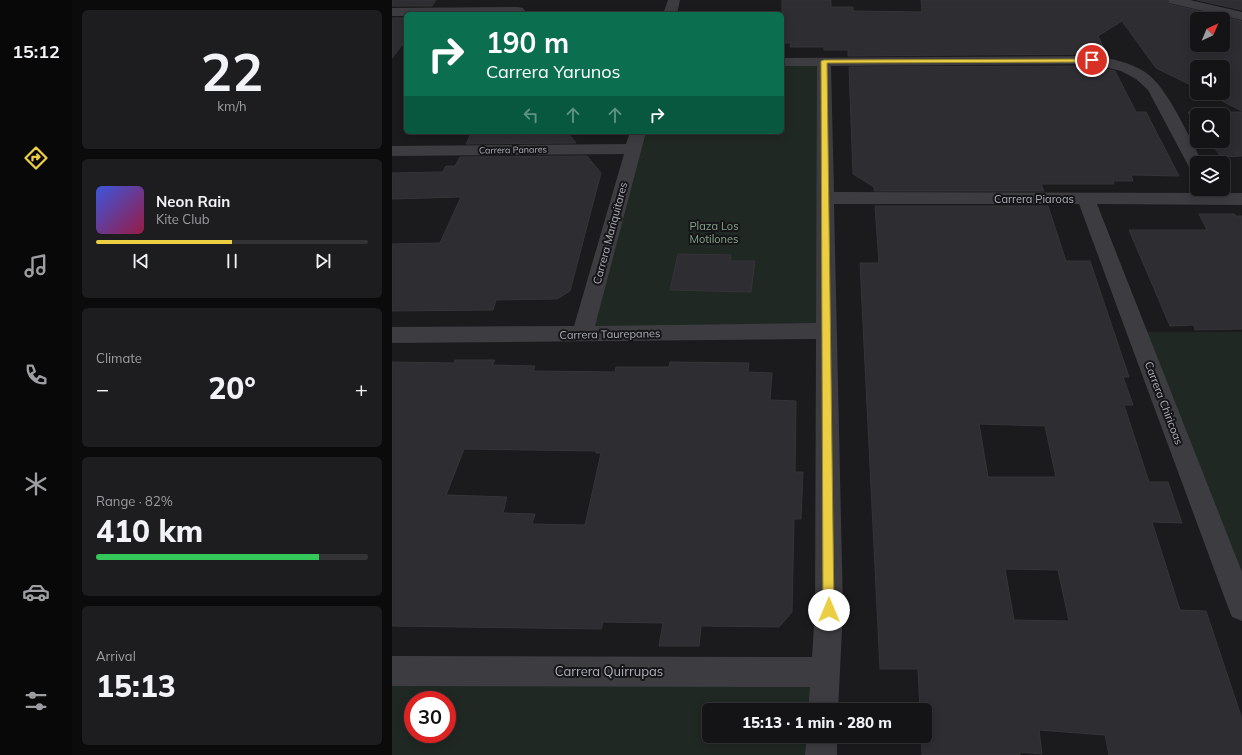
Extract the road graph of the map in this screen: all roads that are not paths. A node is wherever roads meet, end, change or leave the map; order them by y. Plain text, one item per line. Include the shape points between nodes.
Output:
1 (674, 0) edge
2 (1174, 0) edge
3 (519, 8) edge
4 (392, 12) edge
5 (671, 12) edge
6 (1242, 16) edge
7 (824, 61) junction
8 (784, 62) edge
9 (635, 141) edge
10 (392, 151) edge
11 (1191, 156) edge
12 (1190, 195) edge
13 (1224, 196) edge
14 (825, 198) junction
15 (1086, 199) junction
16 (1242, 199) edge
17 (827, 331) junction
18 (582, 334) junction
19 (392, 335) edge
20 (1242, 607) edge
21 (392, 671) edge
22 (826, 672) junction
23 (824, 703) edge
24 (821, 743) edge
25 (820, 755) edge

1 - 5 street
2 - 6 street
3 - 4 street
7 - 8 street
7 - 11 street via 1092,60 1112,63 1132,70 1148,80
7 - 14 street
9 - 10 street, Carrera Panares
9 - 18 street, Carrera Mariquitares
12 - 15 street, Carrera Piaroas
13 - 16 street, Carrera Piaroas
14 - 15 street, Carrera Piaroas
14 - 17 street
15 - 20 street, Carrera Chiricoas
17 - 18 street, Carrera Taurepanes
17 - 22 street via 829,610
18 - 19 street, Carrera Taurepanes
21 - 22 street, Carrera Quirrupas
22 - 23 street
24 - 25 street

